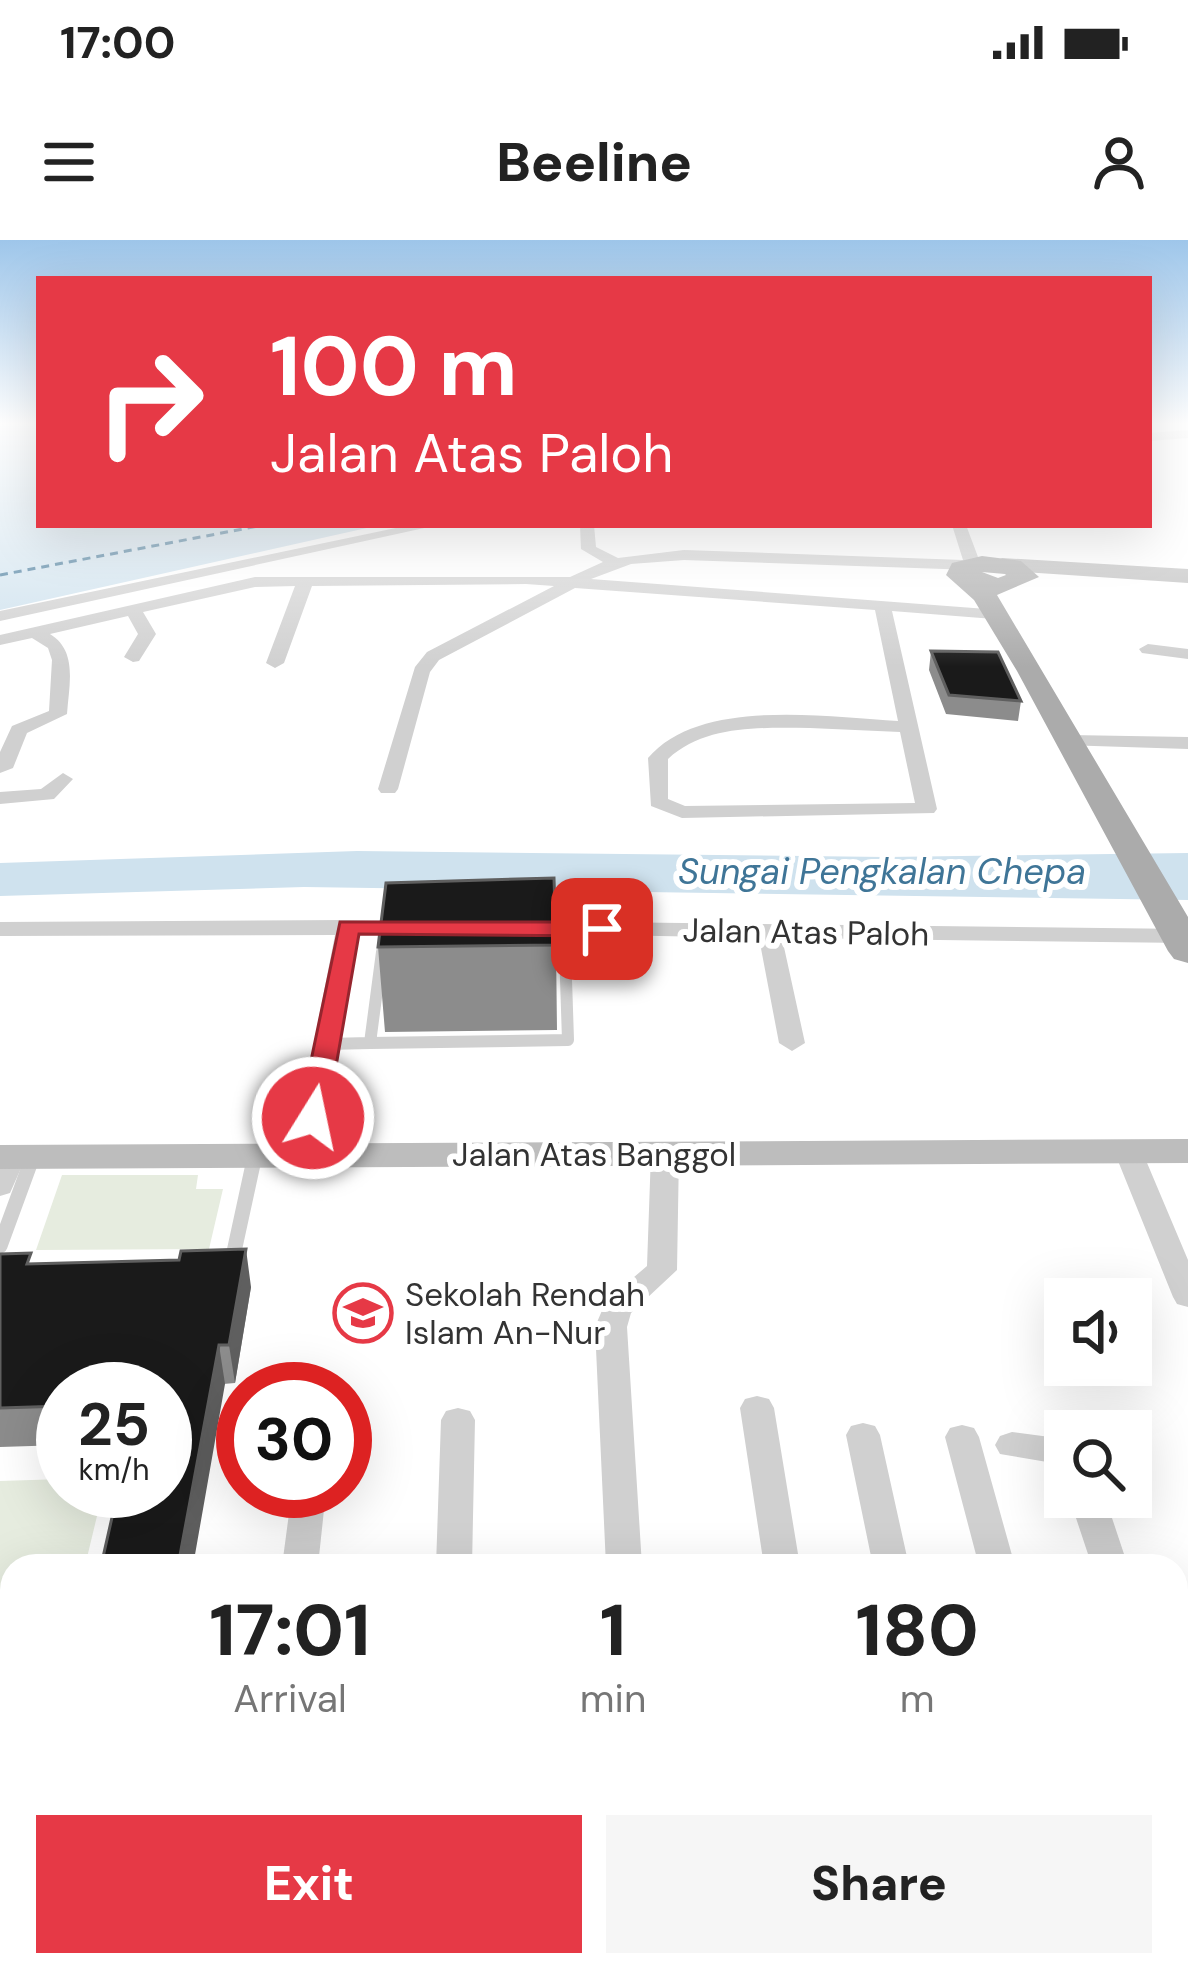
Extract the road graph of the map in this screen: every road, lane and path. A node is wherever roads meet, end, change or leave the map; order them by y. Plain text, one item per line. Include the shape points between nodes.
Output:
1 (417, 528) edge
2 (587, 528) edge
3 (960, 528) edge
4 (614, 562) junction
5 (968, 572) junction
6 (1015, 576) junction
7 (1188, 576) edge
8 (305, 582) junction
9 (568, 584) junction
10 (881, 606) junction
11 (133, 609) junction
12 (994, 614) junction
13 (0, 616) edge
14 (35, 632) junction
15 (0, 640) edge
16 (1148, 650) dead end
17 (1188, 654) edge
18 (134, 657) dead end
19 (275, 663) dead end
20 (1031, 671) junction
21 (905, 727) junction
22 (1070, 741) junction
23 (1188, 743) edge
24 (3, 768) dead end
25 (63, 778) dead end
26 (388, 789) dead end
27 (0, 798) edge
28 (348, 927) junction
29 (0, 928) edge
30 (769, 931) junction
31 (1182, 936) edge
32 (408, 939) junction
33 (370, 1043) junction
34 (792, 1043) dead end
35 (326, 1044) junction
36 (1128, 1151) junction
37 (1188, 1151) edge
38 (665, 1153) junction
39 (255, 1155) junction
40 (306, 1155) junction
41 (11, 1164) edge
42 (0, 1246) edge
43 (220, 1266) edge
44 (1188, 1297) edge
45 (757, 1408) dead end
46 (458, 1420) dead end
47 (862, 1435) dead end
48 (962, 1437) dead end
49 (1012, 1445) dead end
50 (1044, 1449) edge
51 (306, 1518) edge
52 (1094, 1518) edge
53 (301, 1554) edge
54 (454, 1554) edge
55 (623, 1554) edge
56 (780, 1554) edge
57 (888, 1554) edge
58 (994, 1554) edge
59 (1106, 1554) edge

1 - 13 street
2 - 4 street via 590,549
3 - 5 street
4 - 5 street via 684,555 834,559
4 - 9 street
5 - 6 main road
5 - 12 main road
6 - 7 main road
6 - 20 main road via 1003,602
8 - 9 street
8 - 11 street via 239,584
8 - 19 street
9 - 10 street
9 - 26 street via 433,656 421,670
10 - 12 street
10 - 21 street
11 - 14 street
11 - 18 street via 147,634
12 - 20 main road
14 - 15 street
14 - 24 street via 56,645 62,660 58,714 19,730
16 - 17 street
20 - 22 main road
21 - 21 street via 923,811 682,812 656,796 665,746 696,734 772,722
22 - 23 street
22 - 31 main road
25 - 27 street via 47,795
28 - 29 street, Jalan Atas Paloh
28 - 32 street, Jalan Atas Paloh
28 - 35 street
30 - 31 street, Jalan Atas Paloh
30 - 32 street, Jalan Atas Paloh
30 - 34 street
32 - 33 lane via 379,957
32 - 33 lane via 565,949 571,1038
33 - 35 lane
35 - 40 street
36 - 37 main road, Jalan Atas Banggol
36 - 38 main road, Jalan Atas Banggol
36 - 44 street
38 - 40 main road, Jalan Atas Banggol
38 - 55 street via 662,1270 627,1298 611,1327
39 - 40 main road, Jalan Atas Banggol
39 - 41 main road, Jalan Atas Banggol
39 - 43 lane via 233,1260
41 - 42 lane
45 - 56 street
46 - 54 street
47 - 57 street
48 - 58 street
49 - 50 street
51 - 53 street
52 - 59 street

